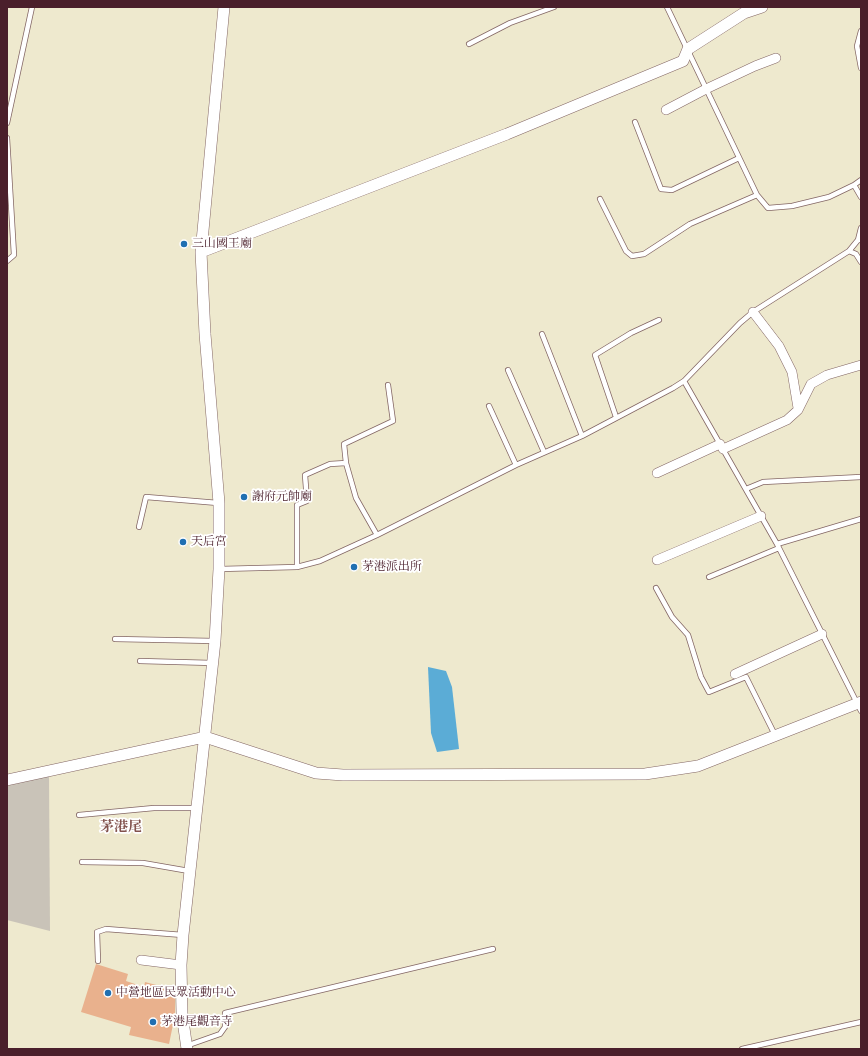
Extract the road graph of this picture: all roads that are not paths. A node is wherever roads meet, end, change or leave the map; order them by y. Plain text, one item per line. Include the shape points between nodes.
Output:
1 (32, 7) edge
2 (224, 7) edge
3 (554, 7) edge
4 (667, 7) edge
5 (762, 7) edge
6 (861, 31) edge
7 (469, 44) dead end
8 (688, 48) junction
9 (776, 58) dead end
10 (861, 68) edge
11 (706, 89) junction
12 (666, 110) dead end
13 (635, 122) dead end
14 (7, 123) edge
15 (7, 138) edge
16 (739, 158) junction
17 (861, 180) edge
18 (854, 185) junction
19 (758, 195) junction
20 (861, 197) edge
21 (600, 199) dead end
22 (861, 228) edge
23 (860, 240) edge
24 (849, 251) junction
25 (202, 252) junction
26 (7, 261) edge
27 (861, 262) edge
28 (753, 312) junction
29 (658, 320) dead end
30 (542, 334) dead end
31 (861, 365) edge
32 (508, 370) dead end
33 (684, 381) junction
34 (388, 385) dead end
35 (489, 406) dead end
36 (798, 410) junction
37 (616, 417) junction
38 (582, 436) junction
39 (721, 447) junction
40 (544, 452) junction
41 (346, 463) junction
42 (516, 465) junction
43 (657, 472) dead end
44 (861, 477) edge
45 (746, 489) junction
46 (218, 503) junction
47 (761, 516) junction
48 (861, 519) edge
49 (139, 527) dead end
50 (377, 535) junction
51 (778, 546) junction
52 (657, 560) dead end
53 (298, 567) junction
54 (219, 569) junction
55 (709, 577) dead end
56 (656, 588) dead end
57 (822, 634) junction
58 (115, 639) dead end
59 (215, 641) junction
60 (140, 661) dead end
61 (213, 663) junction
62 (735, 674) dead end
63 (860, 705) edge
64 (776, 736) junction
65 (205, 737) junction
66 (7, 780) edge
67 (198, 808) junction
68 (79, 815) dead end
69 (82, 862) dead end
70 (189, 872) junction
71 (183, 935) junction
72 (493, 949) dead end
73 (141, 960) dead end
74 (98, 961) dead end
75 (181, 965) junction
76 (861, 1022) edge
77 (187, 1047) edge
78 (742, 1049) edge

1 - 14 lane
2 - 25 street
3 - 7 lane via 510,23
4 - 8 lane
5 - 8 street via 744,13
6 - 10 lane via 857,46
8 - 11 lane
8 - 25 street via 682,61 507,134
9 - 11 street
11 - 12 street
11 - 16 lane
13 - 16 lane via 661,189 672,190
15 - 26 lane via 14,255
16 - 19 lane
17 - 18 lane
18 - 19 lane via 829,197 792,206 768,208
18 - 20 lane
19 - 21 lane via 690,224 644,254 632,256 626,251
22 - 23 lane
23 - 24 lane
24 - 27 lane via 856,254
24 - 28 lane
25 - 46 street via 205,334
28 - 33 lane
28 - 36 street via 779,346 792,372
29 - 37 lane via 595,355
30 - 38 lane
31 - 36 street via 827,375 811,384
32 - 40 lane
33 - 37 lane
33 - 39 lane
34 - 41 lane via 393,421 344,444
35 - 42 lane
36 - 39 street via 787,420
37 - 38 lane
38 - 40 lane
39 - 43 street
39 - 45 lane
40 - 42 lane
41 - 50 lane via 356,498
41 - 53 lane via 330,464 304,475 307,501 297,506
42 - 50 lane
44 - 45 lane via 763,482
45 - 47 lane
46 - 49 lane via 146,497
46 - 54 street
47 - 51 lane
47 - 52 street
48 - 51 lane
50 - 53 lane via 320,561
51 - 55 lane
51 - 57 lane
53 - 54 lane
54 - 59 street
56 - 64 lane via 672,617 688,635 701,677 709,692 746,677
57 - 62 street
57 - 63 lane
58 - 59 lane
59 - 61 street
60 - 61 lane
61 - 65 street
63 - 64 street
64 - 65 street via 698,766 645,774 351,775 316,773
65 - 66 street
65 - 67 street
67 - 68 lane via 154,808
67 - 70 street
69 - 70 lane via 142,863
70 - 71 street
71 - 74 lane via 106,929 97,932
71 - 75 street
72 - 77 lane via 226,1013 225,1027 220,1034
73 - 75 street
75 - 77 street via 182,1014
76 - 78 lane

